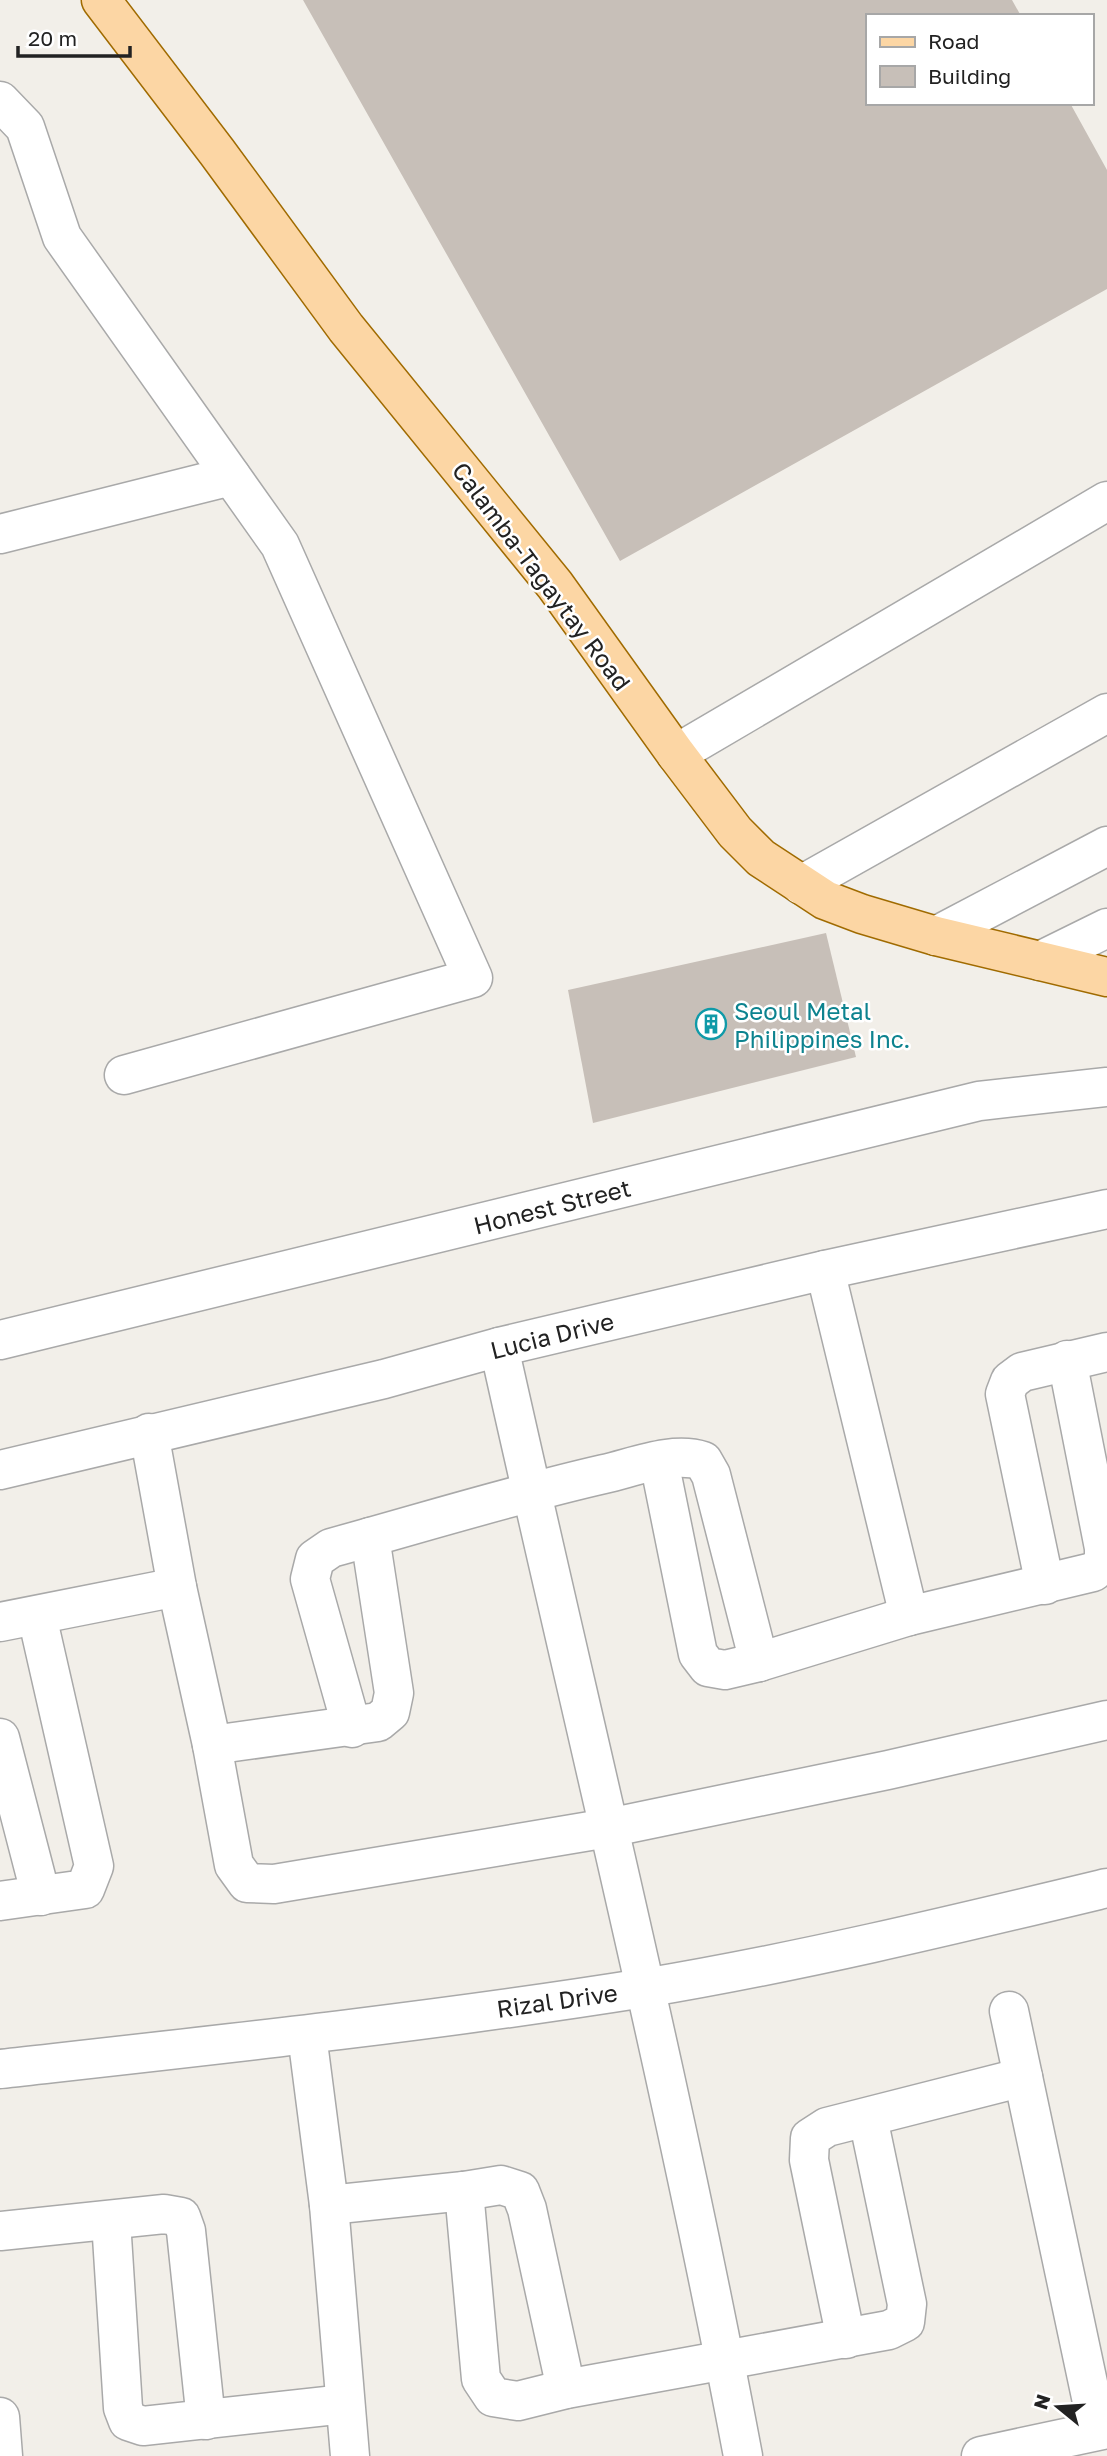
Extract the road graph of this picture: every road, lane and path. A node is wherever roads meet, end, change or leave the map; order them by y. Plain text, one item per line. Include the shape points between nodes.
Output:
1 (101, 0) edge
2 (0, 101) edge
3 (231, 476) junction
4 (1107, 501) edge
5 (0, 534) edge
6 (1107, 713) edge
7 (676, 754) junction
8 (1107, 846) edge
9 (801, 885) junction
10 (1107, 928) edge
11 (936, 936) junction
12 (1040, 961) junction
13 (1107, 977) edge
14 (124, 1075) dead end
15 (1107, 1087) edge
16 (1107, 1209) edge
17 (825, 1270) junction
18 (0, 1340) edge
19 (499, 1347) junction
20 (1107, 1352) edge
21 (1068, 1360) junction
22 (149, 1433) junction
23 (659, 1461) junction
24 (0, 1470) edge
25 (531, 1490) junction
26 (370, 1537) junction
27 (1045, 1585) junction
28 (177, 1587) junction
29 (909, 1616) junction
30 (18, 1619) edge
31 (759, 1662) junction
32 (1107, 1720) edge
33 (352, 1728) junction
34 (0, 1738) edge
35 (212, 1745) junction
36 (608, 1828) junction
37 (1107, 1888) edge
38 (41, 1896) junction
39 (0, 1901) edge
40 (645, 1987) junction
41 (1009, 2011) dead end
42 (307, 2035) junction
43 (0, 2069) edge
44 (1023, 2077) junction
45 (868, 2118) junction
46 (464, 2191) junction
47 (329, 2206) junction
48 (111, 2221) junction
49 (0, 2231) edge
50 (846, 2339) junction
51 (725, 2361) junction
52 (566, 2389) junction
53 (345, 2404) junction
54 (0, 2417) edge
55 (206, 2420) junction
56 (1102, 2430) edge
57 (3, 2456) edge
58 (350, 2456) edge
59 (743, 2456) edge
60 (981, 2456) edge

1 - 7 main road, Calamba-Tagaytay Road via 346,328 555,585
2 - 3 street via 25,127 62,237
3 - 5 street
3 - 14 street via 280,545 473,978
4 - 7 street
6 - 9 street
7 - 9 main road, Calamba-Tagaytay Road via 735,832 761,858
8 - 11 street
9 - 11 main road, Calamba-Tagaytay Road via 862,914
10 - 12 street
11 - 12 main road, Calamba-Tagaytay Road
12 - 13 main road, Calamba-Tagaytay Road
15 - 18 street, Honest Street via 978,1101
16 - 17 street, Lucia Drive
17 - 19 street, Lucia Drive
17 - 29 street
19 - 22 street, Lucia Drive via 384,1379
19 - 25 street
20 - 21 street
21 - 27 street via 1104,1563 1093,1572
21 - 27 street via 1022,1371 1004,1394
22 - 24 street, Lucia Drive
22 - 28 street
23 - 25 street
23 - 31 street via 691,1457 704,1461 711,1475
23 - 31 street via 698,1654 708,1667 725,1670
25 - 26 street
25 - 36 street
26 - 33 street via 394,1693 390,1712 378,1722
26 - 33 street via 331,1548 315,1559 310,1579
27 - 29 street
28 - 30 street
28 - 35 street
29 - 31 street
30 - 38 street via 94,1866 85,1889
32 - 36 street
33 - 35 street
34 - 38 street
35 - 36 street via 234,1864 247,1883 274,1884
36 - 40 street
37 - 40 street, Rizal Drive via 864,1946
38 - 39 street
40 - 42 street, Rizal Drive
40 - 51 street
41 - 44 street
42 - 43 street, Rizal Drive
42 - 47 street
44 - 45 street
44 - 56 street
45 - 50 street via 827,2127 810,2138 809,2160
45 - 50 street via 907,2304 905,2322
46 - 47 street
46 - 52 street via 501,2185 520,2191
46 - 52 street via 481,2379 493,2397 518,2401
47 - 53 street
48 - 49 street
48 - 55 street via 164,2214 181,2217
48 - 55 street via 123,2408 128,2421 143,2426
50 - 51 street
51 - 52 street
51 - 59 street
53 - 55 street
53 - 58 street
54 - 57 street
56 - 60 street

